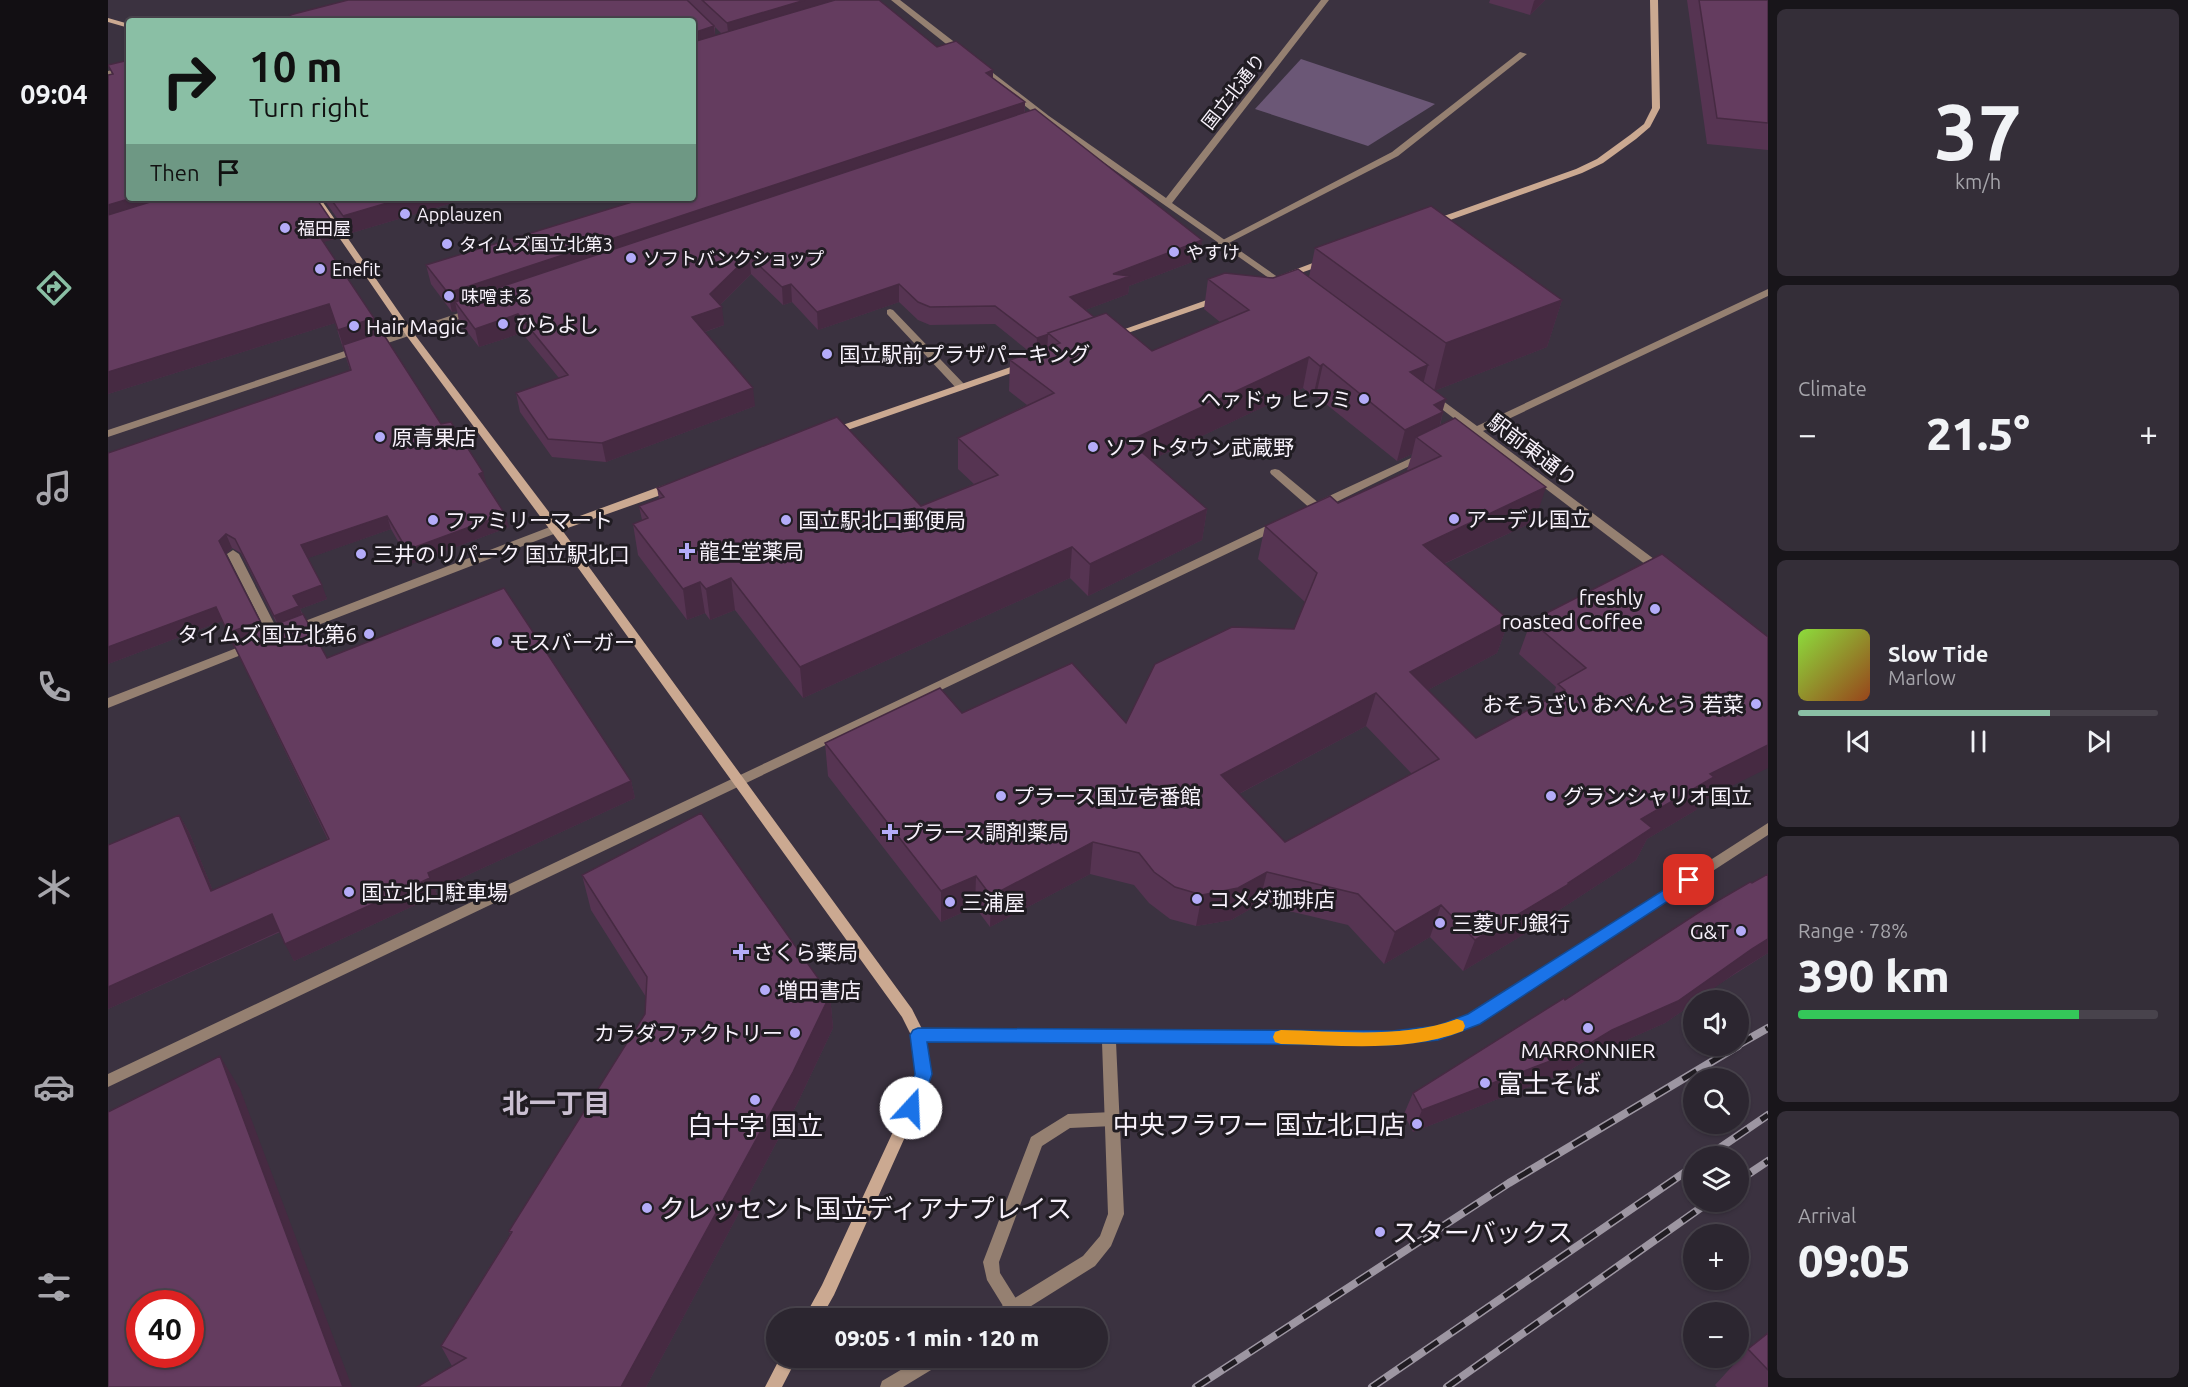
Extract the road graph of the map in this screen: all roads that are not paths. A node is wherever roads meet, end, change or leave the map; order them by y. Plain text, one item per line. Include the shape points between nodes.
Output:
1 (1326, 0) edge
2 (1654, 0) edge
3 (901, 2) edge
4 (108, 20) edge
5 (126, 25) edge
6 (1523, 54) dead end
7 (126, 69) edge
8 (108, 73) edge
9 (1046, 118) junction
10 (1034, 122) edge
11 (318, 201) edge
12 (1167, 203) junction
13 (1422, 227) edge
14 (1222, 243) junction
15 (1333, 259) edge
16 (1270, 281) junction
17 (1768, 292) edge
18 (1294, 293) edge
19 (1225, 296) edge
20 (488, 307) edge
21 (890, 312) edge
22 (410, 333) junction
23 (1104, 338) edge
24 (1038, 361) edge
25 (961, 387) junction
26 (1421, 389) edge
27 (1476, 431) junction
28 (108, 434) edge
29 (825, 434) edge
30 (1453, 442) edge
31 (1432, 452) edge
32 (1275, 472) dead end
33 (681, 484) edge
34 (1284, 522) edge
35 (555, 529) junction
36 (233, 554) edge
37 (1674, 580) edge
38 (274, 637) junction
39 (108, 703) edge
40 (739, 781) junction
41 (1768, 828) edge
42 (918, 1035) junction
43 (1109, 1036) junction
44 (108, 1080) edge
45 (1113, 1119) junction
46 (818, 1308) edge
47 (1014, 1308) joint
48 (783, 1368) edge
49 (919, 1368) edge
50 (772, 1387) edge
51 (888, 1387) edge

1 - 12 street, 国立北通り
2 - 13 main road via 1656,108 1647,125 1600,161 1579,171
3 - 9 street
4 - 5 main road
6 - 14 street via 1395,154
7 - 8 street
9 - 10 street
9 - 12 street
11 - 22 main road
12 - 14 street
14 - 16 street
15 - 16 main road
16 - 18 street
17 - 27 street
19 - 23 main road
20 - 22 street
21 - 25 street
22 - 28 street
22 - 35 main road
24 - 25 main road
25 - 29 main road
26 - 27 street, 駅前東通り
27 - 30 street
27 - 37 street, 駅前東通り
31 - 32 street via 1310,509
33 - 35 main road
34 - 40 street
35 - 38 street
35 - 40 main road
36 - 38 street
38 - 39 street
40 - 42 main road via 907,1013
40 - 44 street
41 - 43 street via 1474,1019 1438,1033 1392,1038
42 - 43 street
42 - 46 main road via 923,1074 911,1108
43 - 45 street
45 - 47 street via 1116,1214 1106,1241 1089,1261
45 - 47 street via 1068,1121 1036,1142 991,1262 993,1275
48 - 50 main road
49 - 51 street

